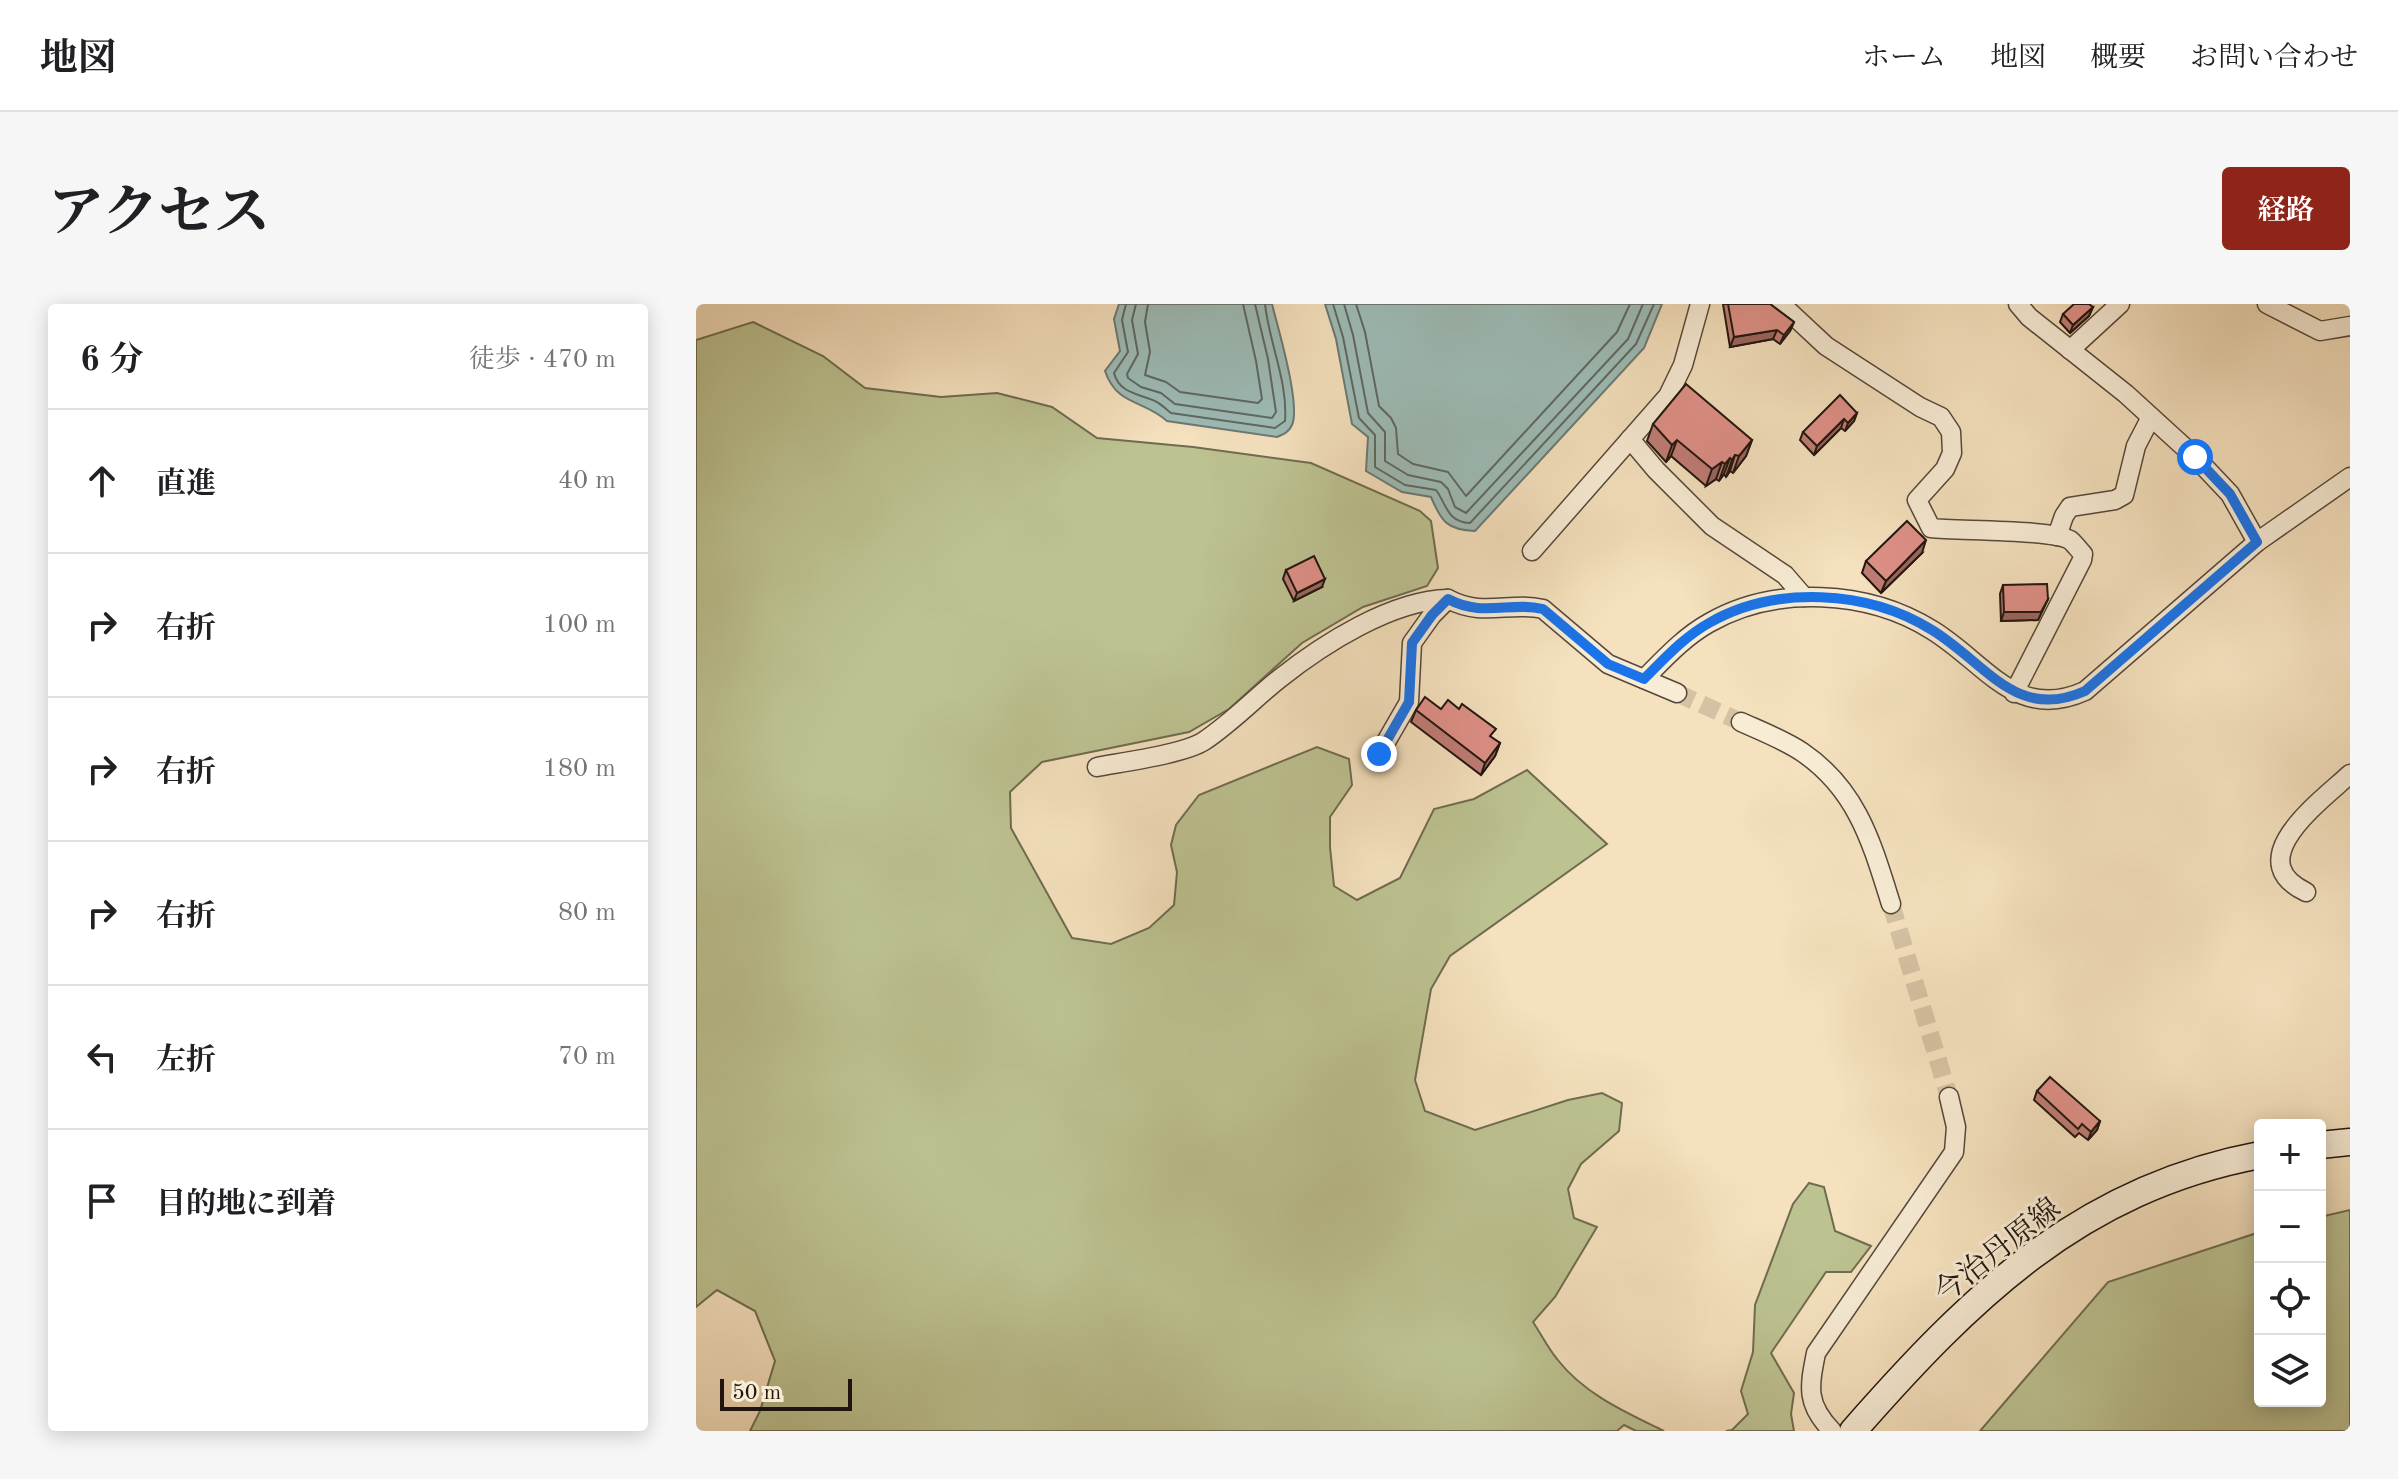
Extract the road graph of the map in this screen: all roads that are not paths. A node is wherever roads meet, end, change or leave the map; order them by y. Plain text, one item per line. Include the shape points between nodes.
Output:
1 (1700, 304) edge
2 (1781, 304) edge
3 (2018, 304) edge
4 (2120, 304) edge
5 (2267, 304) edge
6 (2348, 321) edge
7 (2070, 350) junction
8 (2151, 417) junction
9 (1630, 439) junction
10 (2350, 477) edge
11 (2057, 536) junction
12 (2257, 542) junction
13 (1532, 551) dead end
14 (1804, 597) junction
15 (1448, 599) junction
16 (1644, 679) junction
17 (1677, 693) tunnel mouth
18 (2014, 693) junction
19 (1741, 722) tunnel mouth
20 (1379, 754) dead end
21 (1097, 767) dead end
22 (2350, 774) edge
23 (2306, 892) dead end
24 (1891, 904) tunnel mouth
25 (1949, 1097) tunnel mouth
26 (2350, 1142) edge
27 (2326, 1144) edge
28 (2254, 1156) edge
29 (1832, 1431) edge
30 (1853, 1431) edge

1 - 9 street via 1668,396
2 - 11 street via 1826,346 1941,417 1951,432 1952,453 1917,500 1931,528
3 - 7 street
4 - 7 street
5 - 6 street via 2320,331
7 - 8 street
8 - 11 street via 2136,446 2124,495 2070,507
8 - 12 street via 2230,494
9 - 13 street
9 - 14 street via 1712,526 1785,575
10 - 12 street
11 - 18 street via 2070,540 2082,560
12 - 18 street via 2085,691 2065,700 2037,701
14 - 16 street via 1738,609 1710,622
14 - 18 street via 1873,604 1905,615 1961,649
15 - 16 street via 1494,610 1543,609 1608,664
15 - 20 street via 1412,643 1409,702
15 - 21 street via 1426,599 1327,646 1201,743
16 - 17 street
19 - 24 street via 1803,752 1846,793 1862,818
22 - 23 street via 2288,834 2280,852 2292,885
25 - 29 street via 1956,1127 1954,1152 1816,1353 1810,1383 1813,1408
26 - 27 main road
28 - 30 main road, 今治丹原線 via 2178,1177 2065,1231 1980,1298

